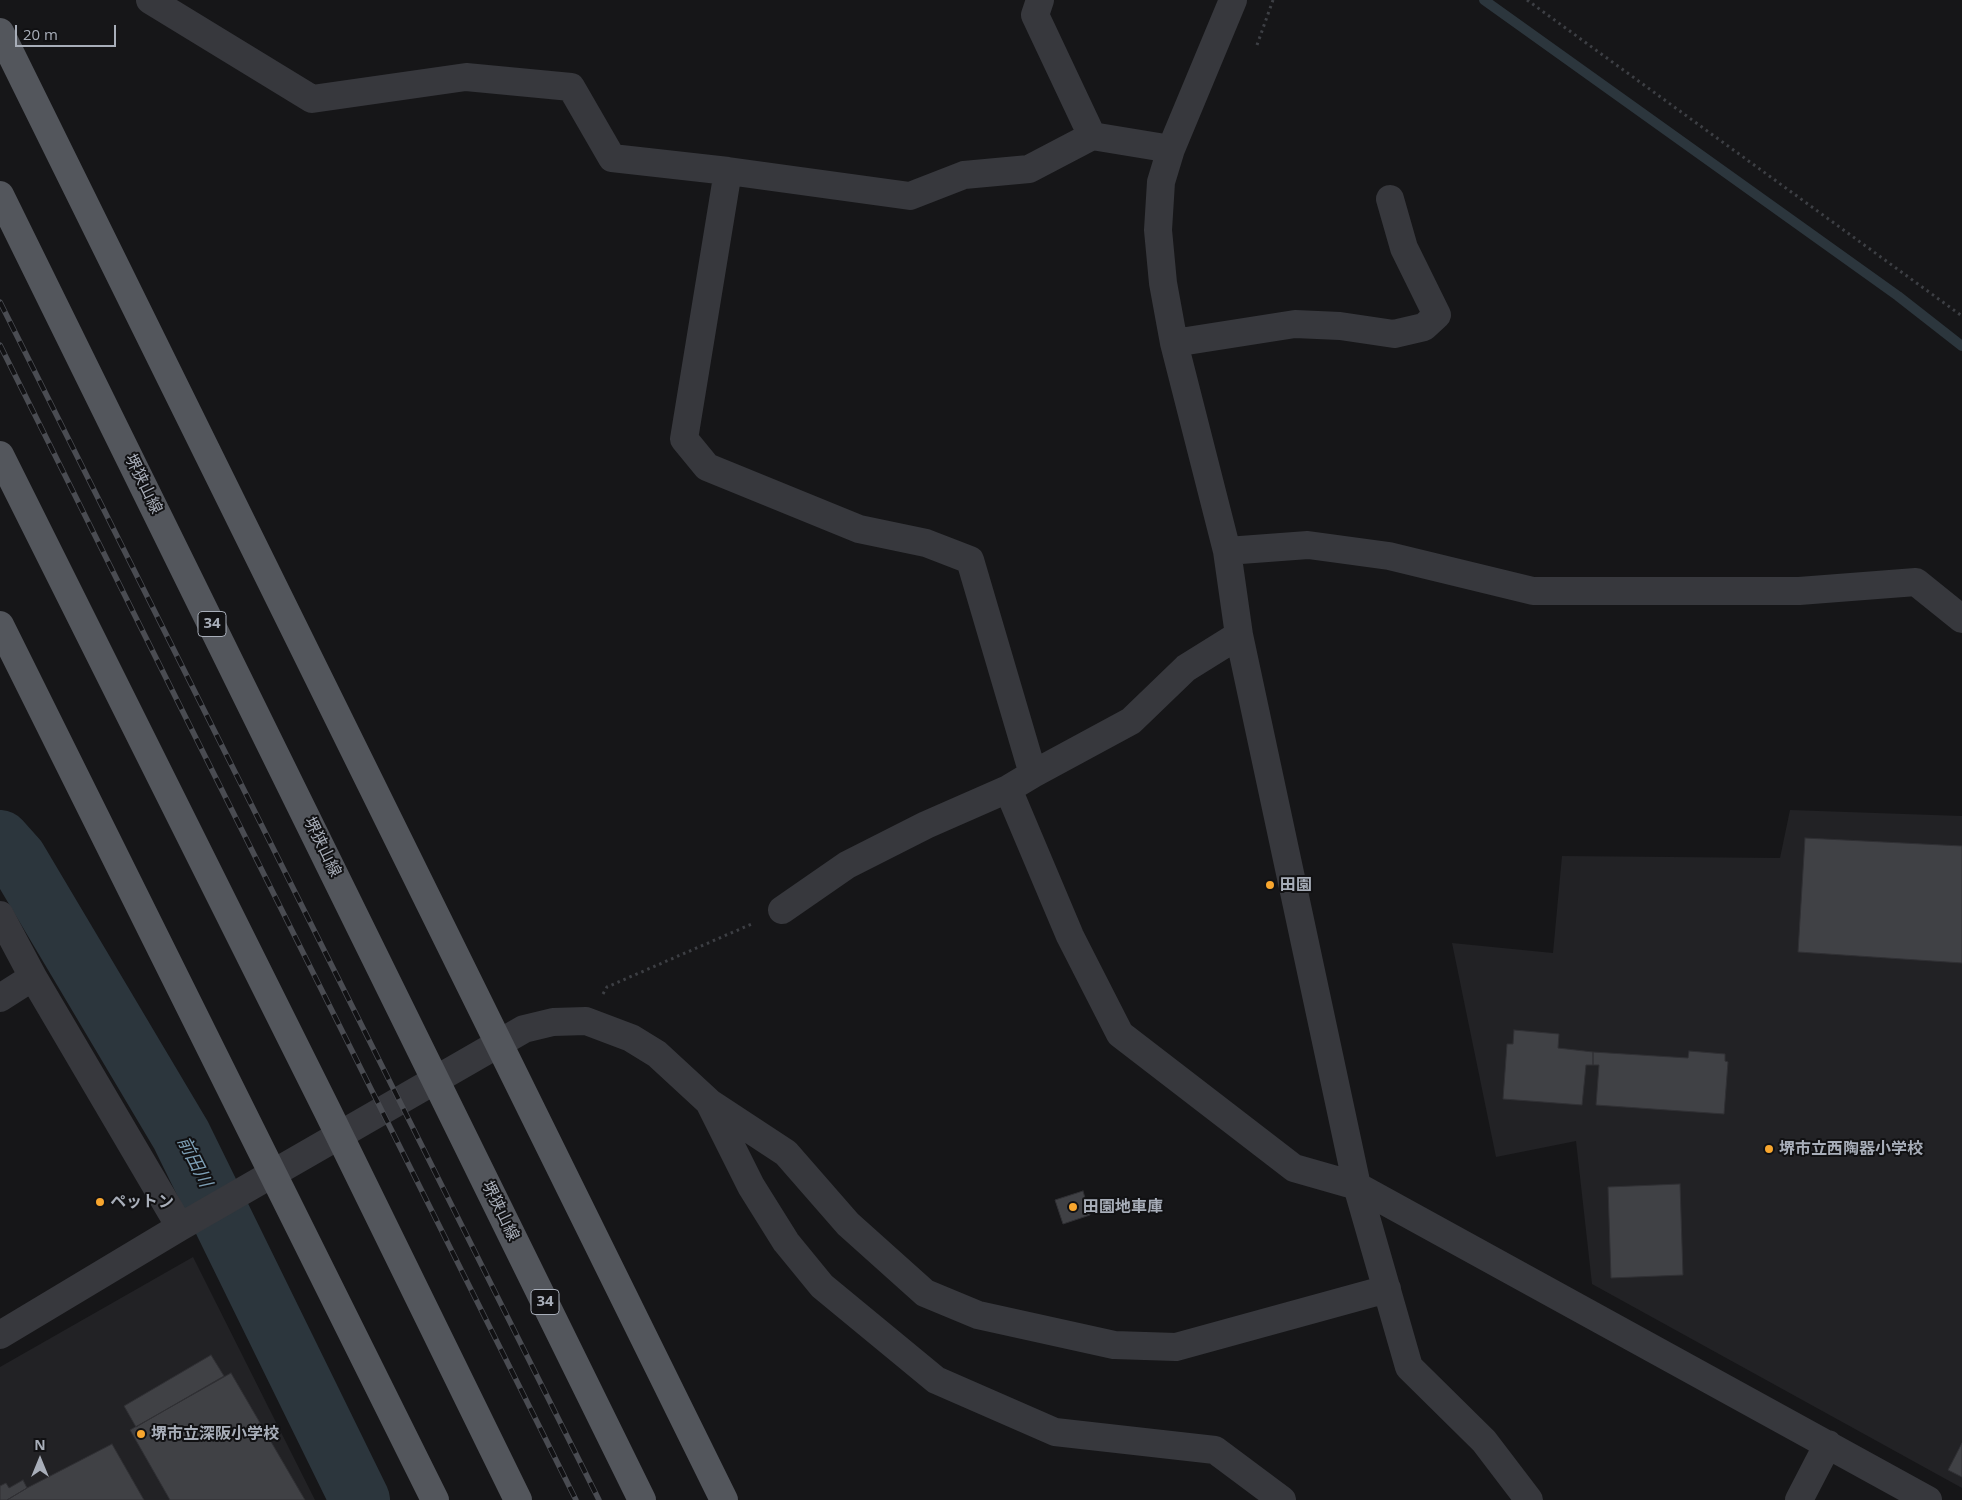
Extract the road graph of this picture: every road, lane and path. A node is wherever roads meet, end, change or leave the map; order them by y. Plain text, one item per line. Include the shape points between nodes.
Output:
1 (150, 0) edge
2 (1040, 0) edge
3 (1233, 0) edge
4 (1273, 0) edge
5 (1527, 0) edge
6 (0, 32) edge
7 (1256, 45) dead end
8 (1092, 136) junction
9 (1171, 149) junction
10 (728, 170) junction
11 (0, 195) edge
12 (1390, 199) dead end
13 (1962, 316) edge
14 (1174, 343) junction
15 (0, 455) edge
16 (1227, 551) junction
17 (1962, 619) edge
18 (0, 624) edge
19 (1239, 635) junction
20 (1034, 774) junction
21 (1008, 789) junction
22 (782, 910) joint
23 (0, 916) edge
24 (33, 977) junction
25 (0, 998) edge
26 (586, 1021) junction
27 (499, 1043) junction
28 (708, 1102) junction
29 (272, 1174) junction
30 (1357, 1186) junction
31 (182, 1226) junction
32 (1387, 1289) junction
33 (0, 1335) edge
34 (1828, 1444) junction
35 (434, 1500) edge
36 (518, 1500) edge
37 (642, 1500) edge
38 (724, 1500) edge
39 (1282, 1500) edge
40 (1529, 1500) edge
41 (1800, 1500) edge
42 (1928, 1500) edge

1 - 10 street via 312,99 466,77 571,87 612,158
2 - 8 street via 1035,15
3 - 9 street
4 - 7 path
5 - 13 path
6 - 27 main road
8 - 9 street
8 - 10 street via 1029,169 964,175 910,196
9 - 14 street via 1161,182 1158,230
10 - 20 street via 684,440 707,467 858,529 926,543 970,560
11 - 37 main road, 堺狭山線 / 34
12 - 14 street via 1404,248 1437,315 1424,327 1394,334 1340,326 1295,324
14 - 16 street
15 - 36 main road
16 - 17 street via 1308,544 1389,556 1533,591 1799,591 1916,582
16 - 19 street
18 - 29 main road
19 - 20 street via 1186,668 1131,721
19 - 30 street
20 - 21 street
21 - 22 street via 926,825 847,866
21 - 30 street via 1070,936 1120,1034 1294,1168
22 - 26 path via 607,987
23 - 24 street
24 - 25 street
24 - 31 street
26 - 27 street via 553,1022 524,1029
26 - 28 street via 631,1038 657,1054
27 - 29 street
27 - 38 main road
28 - 32 street via 786,1154 848,1224 925,1293 978,1315 1114,1345 1176,1348
28 - 39 street via 751,1186 786,1242 822,1286 936,1380 1055,1432 1215,1450
29 - 31 street
29 - 35 main road
30 - 32 street
30 - 34 street
31 - 33 street
32 - 40 street via 1409,1367 1484,1441
34 - 41 street
34 - 42 street

